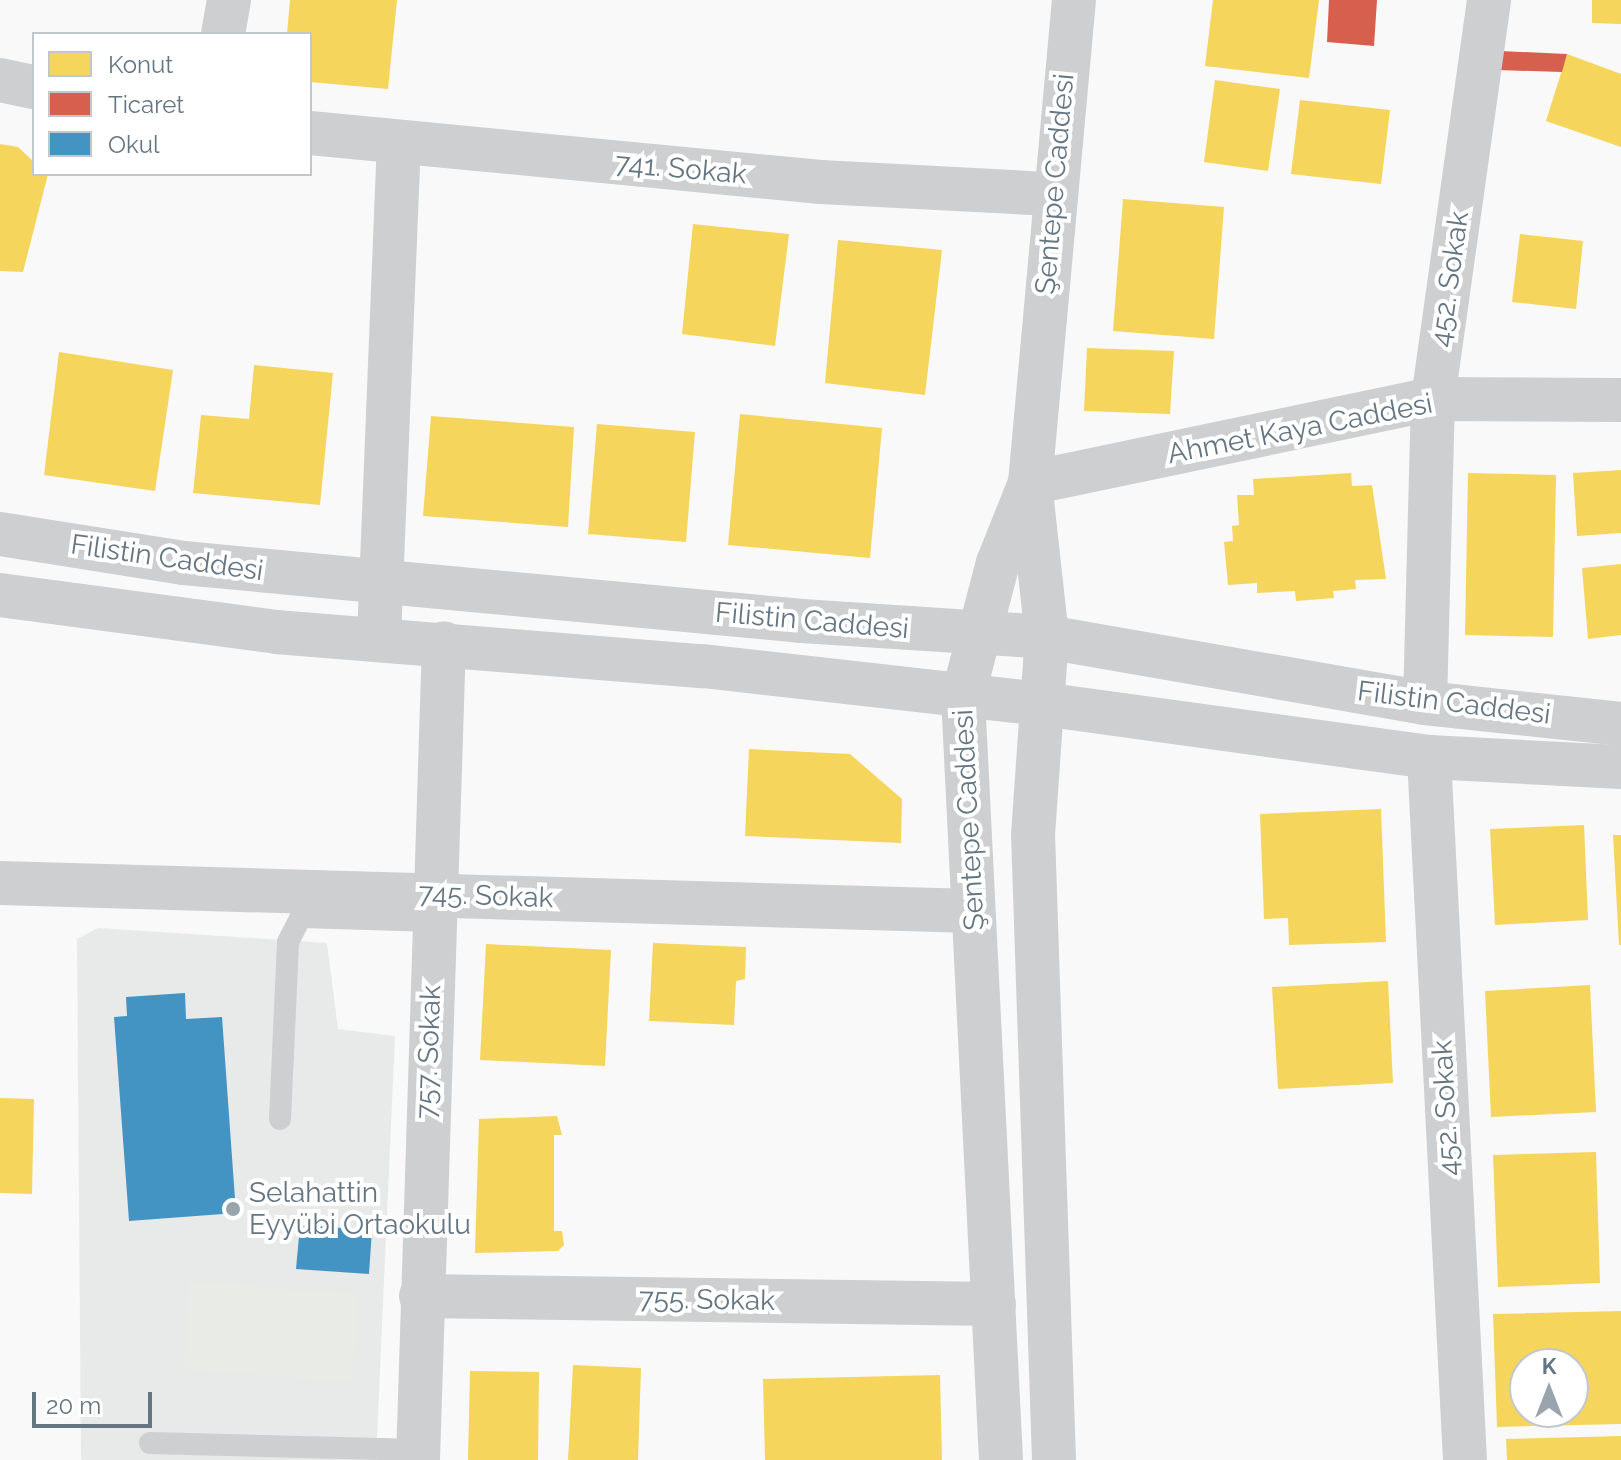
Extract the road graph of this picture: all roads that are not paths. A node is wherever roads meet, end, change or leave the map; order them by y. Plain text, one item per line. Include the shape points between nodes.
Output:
1 (229, 0) edge
2 (1074, 0) edge
3 (1489, 0) edge
4 (223, 32) edge
5 (0, 80) edge
6 (32, 87) edge
7 (312, 133) edge
8 (399, 144) junction
9 (1053, 194) junction
10 (1433, 399) junction
11 (1621, 400) edge
12 (1030, 483) junction
13 (0, 534) edge
14 (381, 583) junction
15 (0, 595) edge
16 (977, 635) junction
17 (1047, 637) junction
18 (379, 638) junction
19 (444, 643) junction
20 (963, 696) junction
21 (1425, 703) junction
22 (1042, 704) junction
23 (1621, 724) edge
24 (1429, 757) junction
25 (1621, 767) edge
26 (0, 883) edge
27 (434, 908) junction
28 (973, 911) junction
29 (280, 1119) dead end
30 (421, 1296) junction
31 (994, 1304) junction
32 (150, 1443) dead end
33 (418, 1455) edge
34 (1001, 1460) edge
35 (1054, 1460) edge
36 (1465, 1460) edge

1 - 4 street
2 - 9 street, Şentepe Caddesi
3 - 10 street, 452. Sokak
5 - 6 street
7 - 8 street, 741. Sokak
8 - 9 street, 741. Sokak via 821,182
8 - 14 street
9 - 12 street, Şentepe Caddesi
10 - 11 street, Ahmet Kaya Caddesi
10 - 12 street, Ahmet Kaya Caddesi
10 - 21 street, 452. Sokak
12 - 16 street, Şentepe Caddesi
12 - 17 street
13 - 14 street, Filistin Caddesi via 184,563
14 - 16 street, Filistin Caddesi
14 - 18 street
15 - 18 street, Filistin Caddesi via 230,627
16 - 17 street, Filistin Caddesi
16 - 20 street, Şentepe Caddesi
17 - 21 street, Filistin Caddesi
17 - 22 street
18 - 19 street, Filistin Caddesi
19 - 20 street, Filistin Caddesi
19 - 27 street, 757. Sokak
20 - 22 street, Filistin Caddesi
20 - 28 street, Şentepe Caddesi
21 - 23 street, Filistin Caddesi
22 - 24 street, Filistin Caddesi
22 - 35 street via 1033,835
24 - 25 street, Filistin Caddesi
24 - 36 street, 452. Sokak
26 - 27 street, 745. Sokak
27 - 28 street, 745. Sokak
27 - 29 lane via 301,917 288,942
27 - 30 street, 757. Sokak
28 - 31 street, Şentepe Caddesi
30 - 31 street, 755. Sokak
30 - 33 street, 757. Sokak
31 - 34 street, Şentepe Caddesi
32 - 33 lane

